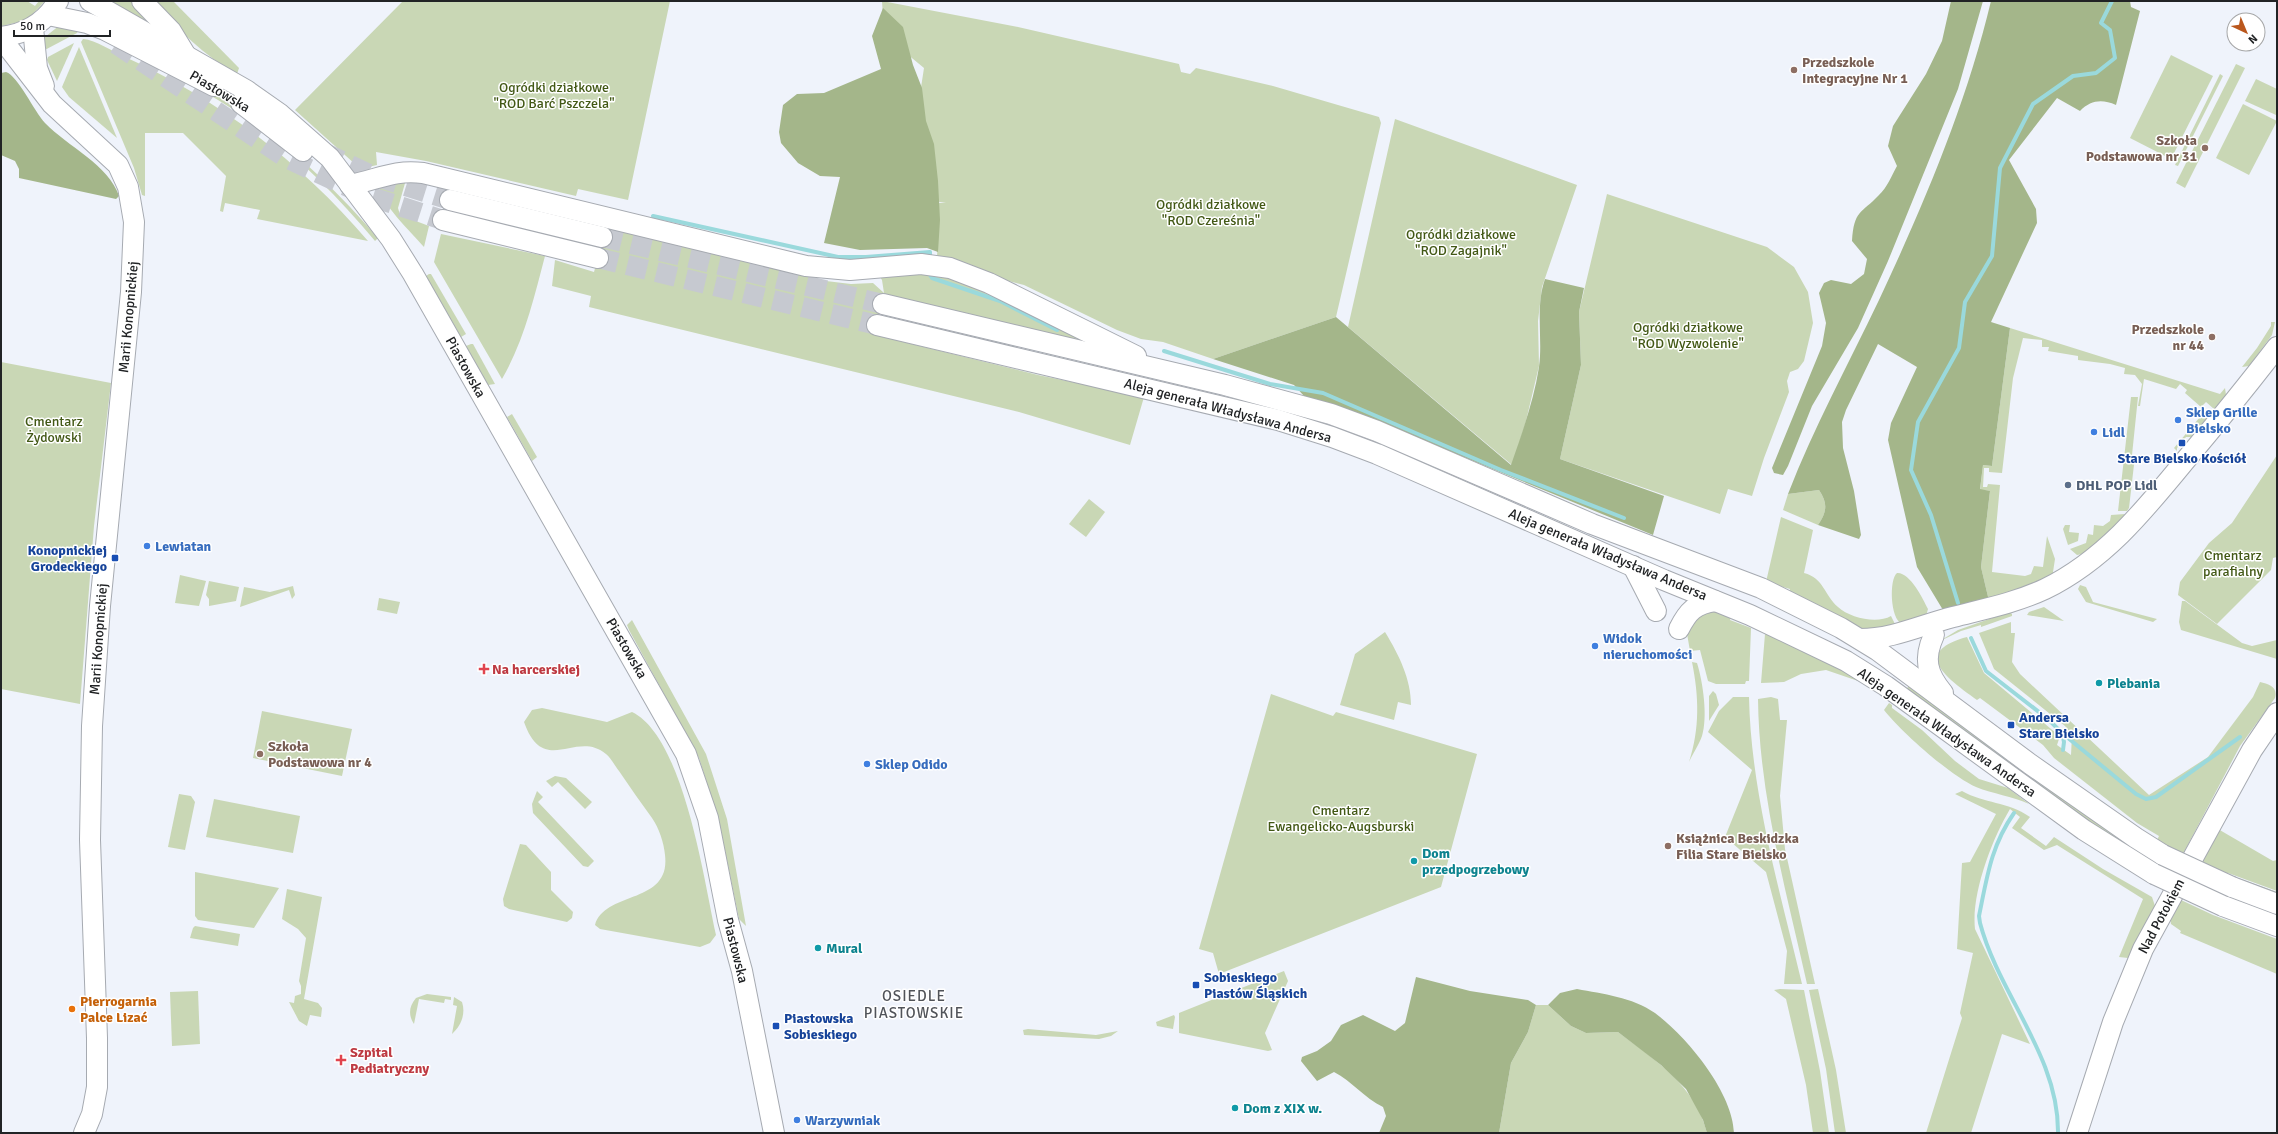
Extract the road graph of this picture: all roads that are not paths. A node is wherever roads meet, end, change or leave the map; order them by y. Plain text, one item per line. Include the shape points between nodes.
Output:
1 (90, 1) edge
2 (142, 1) edge
3 (53, 8) edge
4 (32, 28) junction
5 (1, 38) edge
6 (185, 54) junction
7 (52, 104) junction
8 (350, 185) junction
9 (450, 200) tunnel mouth
10 (368, 208) junction
11 (443, 220) tunnel mouth
12 (602, 237) tunnel mouth
13 (598, 258) tunnel mouth
14 (882, 304) tunnel mouth
15 (877, 325) tunnel mouth
16 (2277, 347) edge
17 (1172, 373) junction
18 (1633, 566) junction
19 (1715, 601) junction
20 (1656, 611) dead end
21 (1982, 611) junction
22 (1679, 629) dead end
23 (1904, 633) junction
24 (1934, 635) junction
25 (1860, 639) junction
26 (1884, 654) junction
27 (1846, 661) junction
28 (1886, 686) junction
29 (1956, 708) junction
30 (2277, 713) edge
31 (2277, 904) edge
32 (2277, 926) edge
33 (84, 1133) edge
34 (774, 1133) edge
35 (2077, 1133) edge

1 - 6 main road, Piastowska
2 - 6 main road via 171,31
3 - 4 main road
3 - 10 main road, Piastowska via 75,20 105,30 230,96 312,158
4 - 5 main road
4 - 7 main road, Marii Konopnickiej via 37,68
5 - 7 main road, Marii Konopnickiej
6 - 8 main road, Piastowska via 246,90 280,114 330,158
7 - 33 main road, Marii Konopnickiej via 118,165 128,187 134,222 131,292 100,606 92,726 90,840 97,1087 92,1114
8 - 10 main road, Piastowska
8 - 17 main road via 396,172 423,173 806,266 850,270 921,264 950,268 989,283
9 - 12 main road
10 - 34 main road, Piastowska via 399,250 421,287 686,754 708,818
11 - 13 main road
14 - 17 main road, Aleja generała Władysława Andersa
15 - 18 main road, Aleja generała Władysława Andersa via 1305,428 1377,454
16 - 21 main road via 2159,493 2111,545 2072,574 2045,589
17 - 25 main road, Aleja generała Władysława Andersa via 1308,407 1372,429 1592,524 1761,588
18 - 19 main road, Aleja generała Władysława Andersa
18 - 20 main road
19 - 22 main road via 1701,603 1693,608 1686,614
19 - 27 main road, Aleja generała Władysława Andersa via 1778,627
21 - 23 main road
21 - 24 main road
23 - 25 main road via 1877,639
23 - 26 main road via 1890,644
24 - 26 main road
24 - 29 main road via 1928,651 1928,669 1935,683
25 - 26 main road, Aleja generała Władysława Andersa
26 - 27 main road
26 - 28 main road
26 - 29 main road, Aleja generała Władysława Andersa
27 - 28 main road, Aleja generała Władysława Andersa
28 - 32 main road, Aleja generała Władysława Andersa, bridge via 2084,830 2154,874 2222,906
29 - 31 main road, Aleja generała Władysława Andersa, bridge via 2123,830 2164,855 2232,887
30 - 35 main road, Nad Potokiem via 2244,762 2143,949 2113,1022

